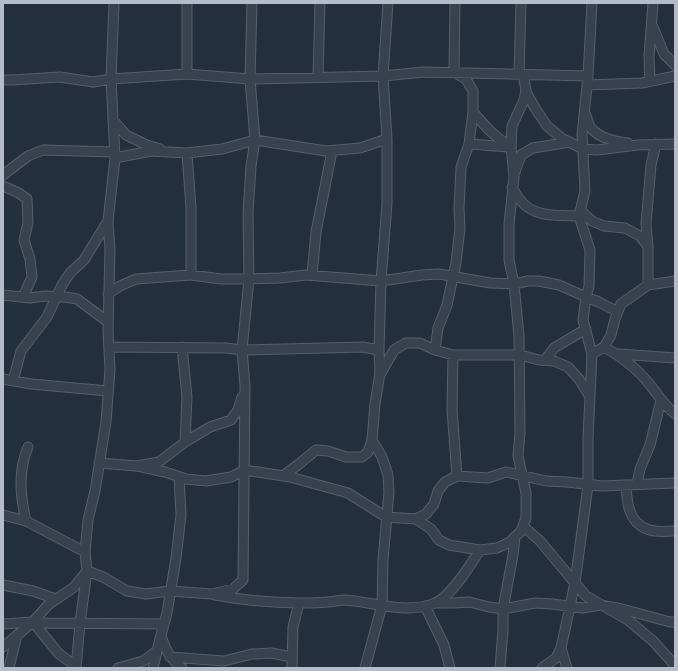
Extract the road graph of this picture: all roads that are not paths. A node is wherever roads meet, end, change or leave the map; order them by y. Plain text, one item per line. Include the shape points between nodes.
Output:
1 (114, 3) edge
2 (187, 3) edge
3 (252, 3) edge
4 (320, 3) edge
5 (388, 3) edge
6 (455, 3) edge
7 (521, 3) edge
8 (592, 3) edge
9 (653, 3) edge
10 (651, 23) junction
11 (675, 65) edge
12 (454, 72) junction
13 (187, 74) junction
14 (521, 74) junction
15 (383, 76) junction
16 (675, 76) edge
17 (318, 77) junction
18 (111, 79) junction
19 (250, 79) junction
20 (3, 80) edge
21 (588, 81) junction
22 (650, 81) junction
23 (526, 92) junction
24 (584, 110) junction
25 (473, 112) junction
26 (113, 120) junction
27 (387, 139) junction
28 (255, 140) junction
29 (570, 142) junction
30 (469, 144) junction
31 (638, 144) junction
32 (656, 144) junction
33 (675, 144) edge
34 (511, 147) junction
35 (583, 149) junction
36 (332, 150) junction
37 (170, 152) junction
38 (187, 153) junction
39 (115, 155) junction
40 (3, 175) edge
41 (514, 177) junction
42 (3, 186) edge
43 (512, 188) junction
44 (580, 213) junction
45 (108, 221) junction
46 (648, 246) junction
47 (191, 275) junction
48 (312, 275) junction
49 (453, 277) junction
50 (249, 279) junction
51 (381, 281) junction
52 (675, 281) edge
53 (514, 284) junction
54 (648, 285) junction
55 (108, 294) junction
56 (3, 295) edge
57 (56, 296) junction
58 (24, 297) junction
59 (586, 297) junction
60 (618, 312) junction
61 (108, 322) junction
62 (586, 329) junction
63 (604, 346) junction
64 (109, 347) junction
65 (182, 347) junction
66 (242, 350) junction
67 (379, 350) junction
68 (435, 350) junction
69 (592, 354) junction
70 (619, 354) junction
71 (453, 355) junction
72 (520, 355) junction
73 (675, 358) edge
74 (545, 360) junction
75 (380, 373) junction
76 (3, 379) edge
77 (13, 381) junction
78 (245, 386) junction
79 (108, 391) junction
80 (590, 397) junction
81 (662, 400) junction
82 (675, 414) edge
83 (372, 440) junction
84 (185, 442) junction
85 (28, 447) dead end
86 (99, 463) junction
87 (137, 466) junction
88 (245, 470) junction
89 (522, 474) junction
90 (283, 476) junction
91 (457, 476) junction
92 (179, 477) junction
93 (675, 483) edge
94 (626, 484) junction
95 (636, 484) junction
96 (588, 485) junction
97 (3, 515) edge
98 (386, 517) junction
99 (416, 519) junction
100 (26, 521) junction
101 (523, 526) junction
102 (675, 531) edge
103 (515, 536) junction
104 (480, 550) junction
105 (85, 552) junction
106 (87, 571) junction
107 (575, 583) junction
108 (3, 585) edge
109 (170, 591) junction
110 (212, 594) junction
111 (56, 599) junction
112 (299, 603) junction
113 (437, 603) junction
114 (382, 605) junction
115 (600, 605) junction
116 (425, 606) junction
117 (570, 607) junction
118 (503, 609) junction
119 (33, 622) junction
120 (675, 622) edge
121 (80, 623) junction
122 (3, 624) edge
123 (164, 624) junction
124 (161, 633) junction
125 (17, 636) junction
126 (3, 647) edge
127 (561, 648) junction
128 (157, 651) junction
129 (170, 657) junction
130 (292, 657) junction
131 (76, 667) edge
132 (10, 668) edge
133 (118, 668) edge
134 (153, 668) edge
135 (182, 668) edge
136 (292, 668) edge
137 (365, 668) edge
138 (450, 668) edge
139 (500, 668) edge
140 (542, 668) edge
141 (567, 668) edge
142 (675, 668) edge

1 - 18 street
2 - 13 street
3 - 19 street
4 - 17 street
5 - 15 street
6 - 12 street
7 - 14 street
8 - 21 street
9 - 10 street
10 - 11 street via 664,54
10 - 22 street
12 - 14 street
12 - 15 street
12 - 25 street via 466,79 472,91
13 - 18 street
13 - 19 street
14 - 21 street
14 - 23 street
15 - 17 street
15 - 27 street
16 - 22 street
17 - 19 street
18 - 20 street via 93,82 60,77
18 - 26 street
19 - 28 street
21 - 22 street
21 - 24 street
23 - 29 street via 547,126
23 - 34 street via 512,126
24 - 31 street via 591,128 602,136 617,142
24 - 35 street
25 - 30 street
25 - 34 street via 488,131
26 - 37 street via 126,135
26 - 39 street
27 - 36 street via 360,148
27 - 51 street via 387,204
28 - 36 street
28 - 38 street via 222,149
28 - 50 street via 248,213
29 - 35 street
29 - 41 street via 533,148 521,156
30 - 34 street
30 - 49 street via 461,167 460,228
31 - 32 street
31 - 35 street via 597,150
32 - 33 street
32 - 46 street via 651,165 646,224
34 - 41 street
35 - 44 street via 585,191
36 - 48 street via 316,232
37 - 38 street
37 - 39 street via 151,151
38 - 47 street via 191,208
39 - 40 street via 43,150 28,156
39 - 45 street
41 - 43 street
42 - 58 street via 27,199 28,223 24,240 32,277
43 - 44 street via 521,202 531,210 548,214
43 - 53 street via 509,260
44 - 46 street via 604,226 625,228 640,236
44 - 59 street via 590,250
45 - 55 street
45 - 57 street via 84,260 70,273
46 - 54 street
47 - 50 street
47 - 55 street via 136,279
48 - 50 street
48 - 51 street
49 - 51 street via 439,274
49 - 53 street
49 - 68 street via 447,305 438,328
50 - 66 street
51 - 67 street
52 - 54 street
53 - 59 street via 528,280 538,281 559,285
53 - 72 street
54 - 60 street via 621,304
55 - 61 street
56 - 58 street
57 - 58 street
57 - 61 street via 77,299
57 - 77 street via 47,317 21,351
59 - 60 street
59 - 62 street
60 - 63 street via 611,335
61 - 64 street
62 - 69 street
62 - 74 street via 554,348
63 - 69 street
63 - 70 street
64 - 65 street
64 - 79 street
65 - 66 street
65 - 84 street via 187,397
66 - 67 street via 363,347
66 - 78 street
67 - 75 street
68 - 71 street
68 - 75 street via 420,343 406,343 394,350
69 - 80 street
70 - 73 street
70 - 81 street via 633,366
71 - 72 street
71 - 91 street via 452,410
72 - 74 street
72 - 89 street via 518,456
74 - 80 street via 568,367
75 - 83 street
76 - 77 street
77 - 79 street
78 - 84 street via 238,410 231,420
78 - 88 street
79 - 86 street
80 - 96 street
81 - 82 street
81 - 95 street
83 - 90 street via 368,452 362,457 316,450
83 - 98 street via 382,457 388,475
84 - 87 street via 159,462
85 - 100 street via 20,478 21,501
86 - 87 street
86 - 105 street via 88,520
87 - 92 street
88 - 90 street
88 - 92 street via 231,477 206,481
88 - 110 street via 243,580 233,589
89 - 91 street via 506,472 488,478
89 - 96 street via 546,481
89 - 101 street via 526,493 526,518
90 - 98 street via 348,493
91 - 99 street via 445,482 438,491 434,504 426,514
92 - 109 street via 181,515
93 - 95 street
94 - 95 street
94 - 96 street
94 - 102 street via 628,508 636,523 647,530
96 - 107 street
97 - 100 street
98 - 99 street
98 - 114 street
99 - 104 street via 448,545
100 - 105 street
101 - 103 street
101 - 107 street via 540,541
103 - 104 street via 510,542 497,548
103 - 118 street via 514,555
104 - 113 street via 466,572
105 - 106 street
106 - 109 street via 127,591 146,594
106 - 111 street via 74,587
106 - 121 street
107 - 115 street via 586,596
107 - 117 street
108 - 111 street
109 - 110 street
109 - 123 street
110 - 112 street via 237,599
111 - 119 street
112 - 114 street via 344,600
112 - 130 street via 293,627
113 - 116 street
113 - 118 street via 469,602
114 - 116 street via 417,608
114 - 137 street
115 - 117 street
115 - 120 street
115 - 142 street via 628,620 653,641
116 - 138 street via 444,645
117 - 118 street via 535,603
117 - 127 street
118 - 139 street
119 - 121 street
119 - 122 street
119 - 125 street
119 - 131 street via 59,654
121 - 123 street
121 - 131 street
123 - 124 street
124 - 128 street
124 - 129 street via 165,650
125 - 126 street
125 - 132 street
127 - 140 street via 556,658
127 - 141 street
128 - 133 street via 143,660
128 - 134 street
129 - 130 street via 224,661 252,654 270,653
129 - 135 street
130 - 136 street

